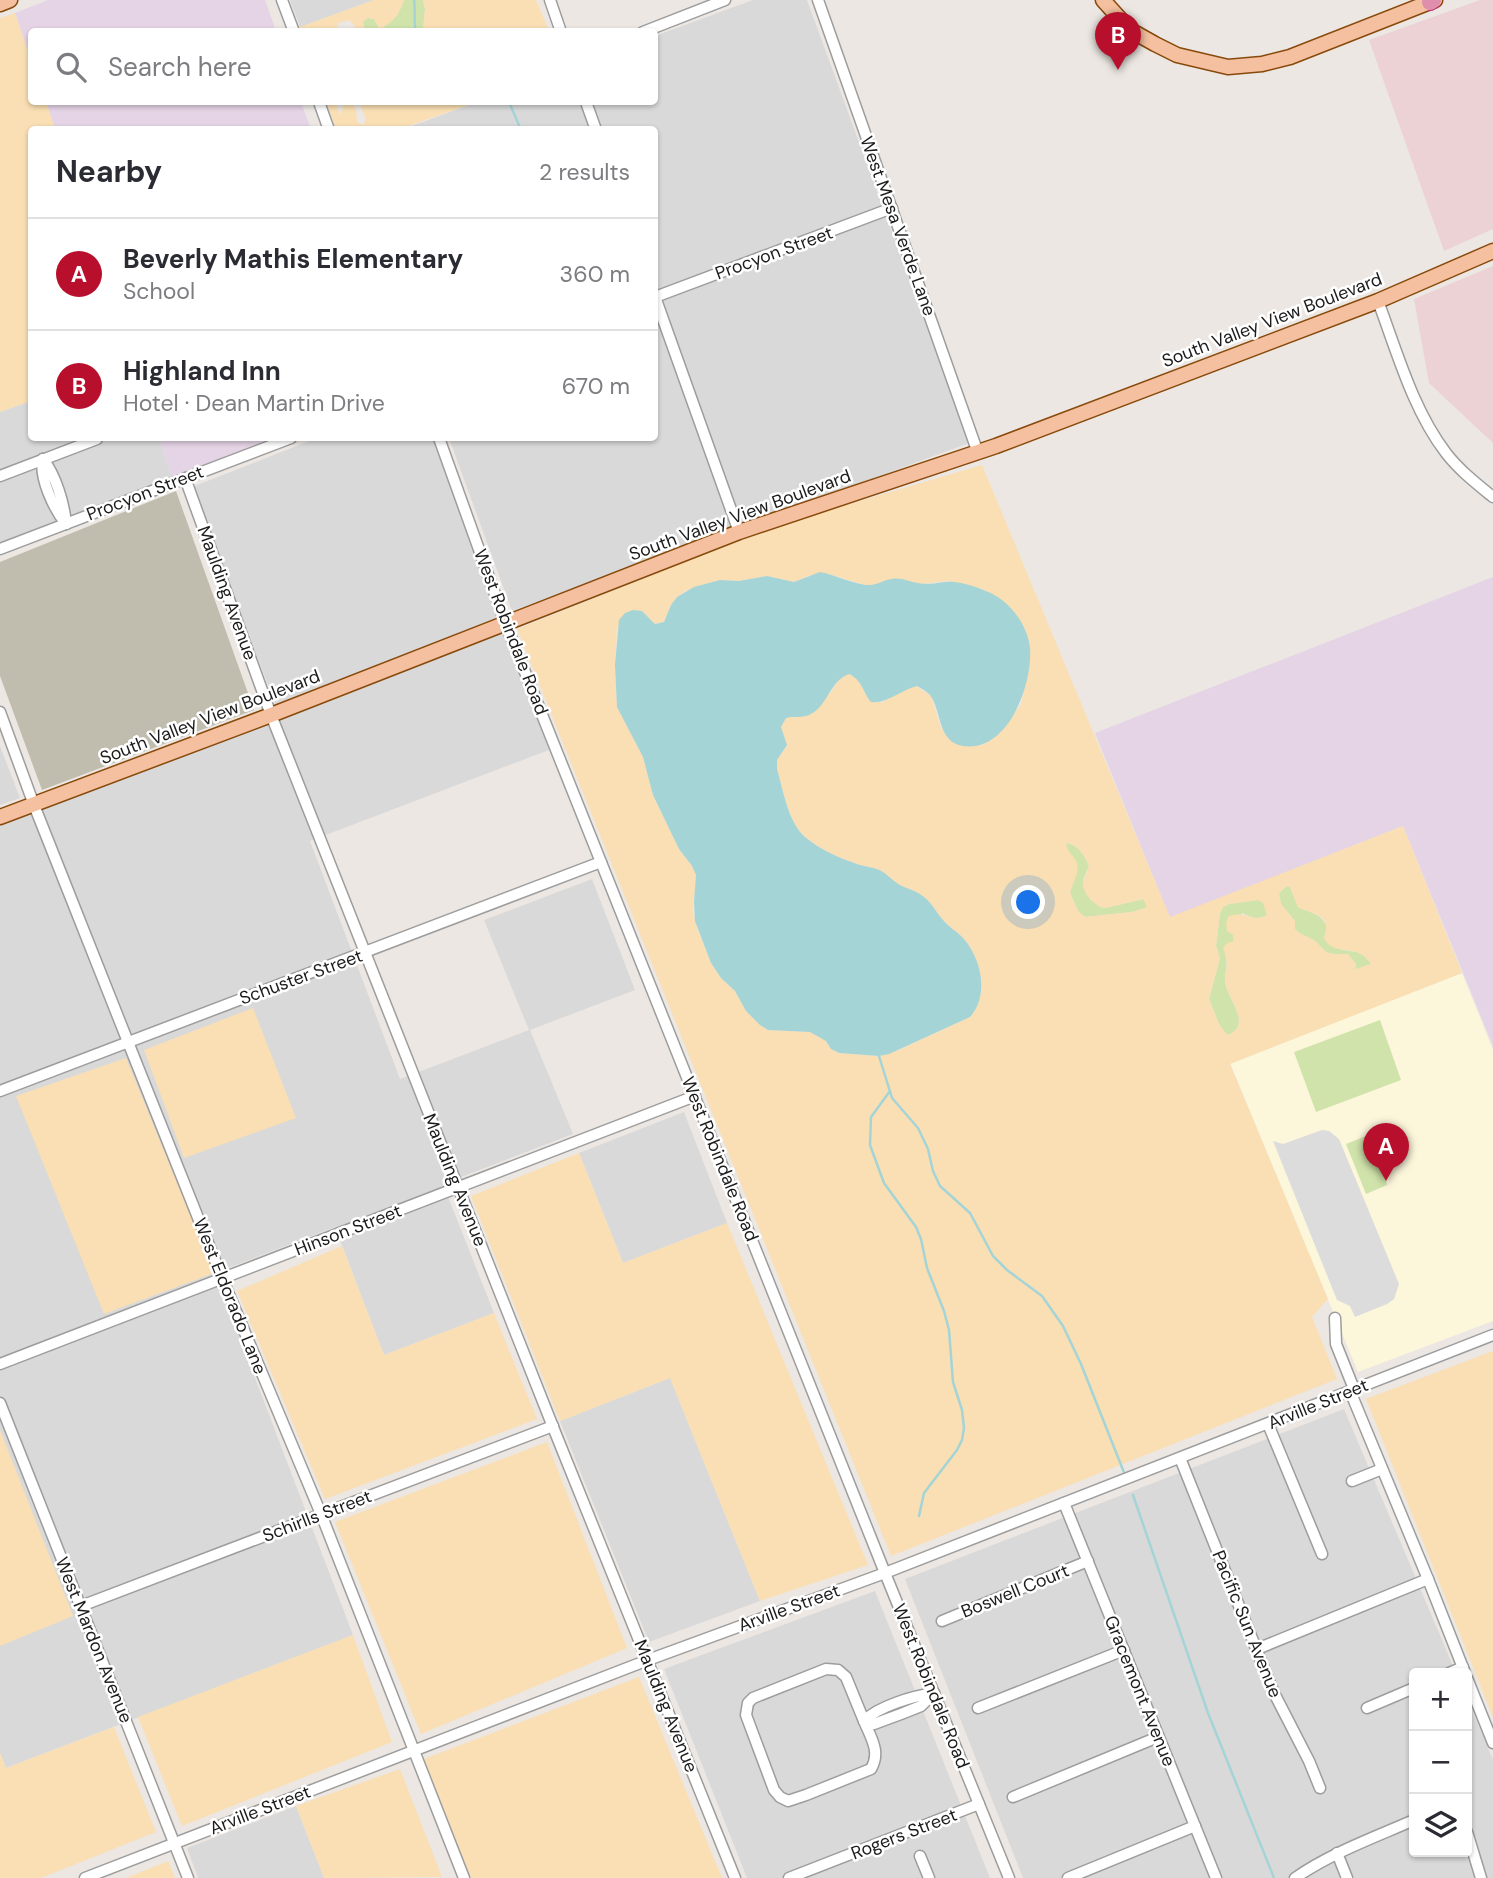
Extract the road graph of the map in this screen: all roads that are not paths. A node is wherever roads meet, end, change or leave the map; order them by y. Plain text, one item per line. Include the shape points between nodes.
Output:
1 (10, 0) edge
2 (282, 0) edge
3 (550, 0) edge
4 (725, 0) edge
5 (818, 0) edge
6 (1103, 0) edge
7 (1433, 1) edge
8 (0, 4) edge
9 (292, 28) edge
10 (560, 28) edge
11 (653, 28) edge
12 (320, 105) edge
13 (587, 105) edge
14 (328, 126) edge
15 (595, 126) edge
16 (892, 208) junction
17 (1493, 251) edge
18 (658, 295) edge
19 (1378, 301) junction
20 (658, 304) edge
21 (92, 441) edge
22 (282, 441) edge
23 (440, 441) edge
24 (978, 453) junction
25 (43, 459) junction
26 (0, 475) edge
27 (185, 478) junction
28 (1493, 498) edge
29 (66, 524) junction
30 (739, 532) junction
31 (0, 549) edge
32 (505, 622) junction
33 (0, 712) edge
34 (271, 715) junction
35 (34, 805) junction
36 (0, 817) edge
37 (601, 862) junction
38 (365, 953) junction
39 (128, 1042) junction
40 (0, 1091) edge
41 (695, 1096) junction
42 (459, 1187) junction
43 (222, 1278) junction
44 (1335, 1318) dead end
45 (1493, 1335) edge
46 (0, 1364) edge
47 (1352, 1390) junction
48 (0, 1403) edge
49 (1268, 1424) junction
50 (553, 1426) junction
51 (1180, 1458) junction
52 (1382, 1469) junction
53 (1352, 1481) dead end
54 (1064, 1503) junction
55 (320, 1514) junction
56 (1322, 1554) dead end
57 (1088, 1561) junction
58 (885, 1573) junction
59 (1428, 1579) junction
60 (81, 1606) junction
61 (942, 1620) dead end
62 (1257, 1649) junction
63 (1124, 1650) junction
64 (648, 1660) junction
65 (1463, 1668) edge
66 (1409, 1690) edge
67 (1472, 1691) edge
68 (934, 1693) junction
69 (1367, 1708) dead end
70 (978, 1709) dead end
71 (864, 1721) junction
72 (1158, 1737) junction
73 (1493, 1744) edge
74 (413, 1750) junction
75 (1320, 1788) dead end
76 (1013, 1797) dead end
77 (979, 1804) junction
78 (1409, 1822) edge
79 (1195, 1826) junction
80 (175, 1844) junction
81 (1472, 1848) edge
82 (1337, 1853) junction
83 (920, 1856) dead end
84 (85, 1878) edge
85 (188, 1878) edge
86 (464, 1878) edge
87 (735, 1878) edge
88 (789, 1878) edge
89 (929, 1878) edge
90 (1009, 1878) edge
91 (1068, 1878) edge
92 (1216, 1878) edge
93 (1294, 1878) edge
94 (1347, 1878) edge
95 (1481, 1878) edge

1 - 8 main road
2 - 9 street
3 - 10 street
4 - 11 street
5 - 16 street, West Mesa Verde Lane
6 - 7 main road via 1130,30 1155,44 1177,55 1228,67 1290,57
12 - 14 street
13 - 15 street
16 - 18 street, Procyon Street
16 - 24 street, West Mesa Verde Lane
17 - 19 main road, South Valley View Boulevard
19 - 24 main road, South Valley View Boulevard
19 - 28 street via 1432,433 1462,471
20 - 30 street
21 - 25 street
22 - 27 street, Procyon Street
23 - 32 street, West Robindale Road
24 - 30 main road, South Valley View Boulevard
25 - 26 street
25 - 29 street via 41,469 57,513
27 - 29 street, Procyon Street
27 - 34 street, Maulding Avenue
29 - 31 street, Procyon Street
30 - 32 main road, South Valley View Boulevard
32 - 34 main road, South Valley View Boulevard
32 - 37 street, West Robindale Road
33 - 35 street, West Eldorado Lane
34 - 35 main road, South Valley View Boulevard
34 - 38 street, Maulding Avenue
35 - 36 main road, South Valley View Boulevard
35 - 39 street, West Eldorado Lane
37 - 38 street, Schuster Street
37 - 41 street, West Robindale Road
38 - 39 street, Schuster Street
38 - 42 street, Maulding Avenue
39 - 40 street, Schuster Street
39 - 43 street, West Eldorado Lane
41 - 42 street, Hinson Street
41 - 58 street, West Robindale Road
42 - 43 street, Hinson Street
42 - 50 street, Maulding Avenue
43 - 46 street, Hinson Street
43 - 55 street, West Eldorado Lane
44 - 47 street via 1336,1344
45 - 47 street, Arville Street
47 - 49 street, Arville Street
47 - 52 street
48 - 60 street, West Mardon Avenue
49 - 51 street, Arville Street
49 - 56 street
50 - 55 street, Schirlls Street
50 - 64 street, Maulding Avenue
51 - 54 street, Arville Street
51 - 62 street, Pacific Sun Avenue
52 - 53 street
52 - 59 street
54 - 57 street, Gracemont Avenue
54 - 58 street, Arville Street
55 - 60 street, Schirlls Street
55 - 74 street, West Eldorado Lane
57 - 61 street, Boswell Court
57 - 63 street, Gracemont Avenue
58 - 64 street, Arville Street
58 - 68 street, West Robindale Road
59 - 62 street
59 - 65 street
60 - 80 street, West Mardon Avenue
62 - 75 street, Pacific Sun Avenue
63 - 70 street
63 - 72 street, Gracemont Avenue
64 - 74 street, Arville Street
64 - 87 street, Maulding Avenue
66 - 69 street
67 - 73 street
68 - 71 street via 921,1706 901,1714 874,1724
68 - 77 street, West Robindale Road
71 - 71 street via 846,1677 838,1670 825,1669 753,1698 746,1715 774,1790 788,1801 871,1769 876,1751
72 - 76 street
72 - 79 street, Gracemont Avenue
74 - 80 street, Arville Street
74 - 86 street, West Eldorado Lane
77 - 88 street, Rogers Street
77 - 90 street, West Robindale Road
78 - 82 street
79 - 91 street
79 - 92 street, Gracemont Avenue
80 - 84 street, Arville Street
80 - 85 street, West Mardon Avenue
81 - 95 street
82 - 93 street
82 - 94 street
83 - 89 street

